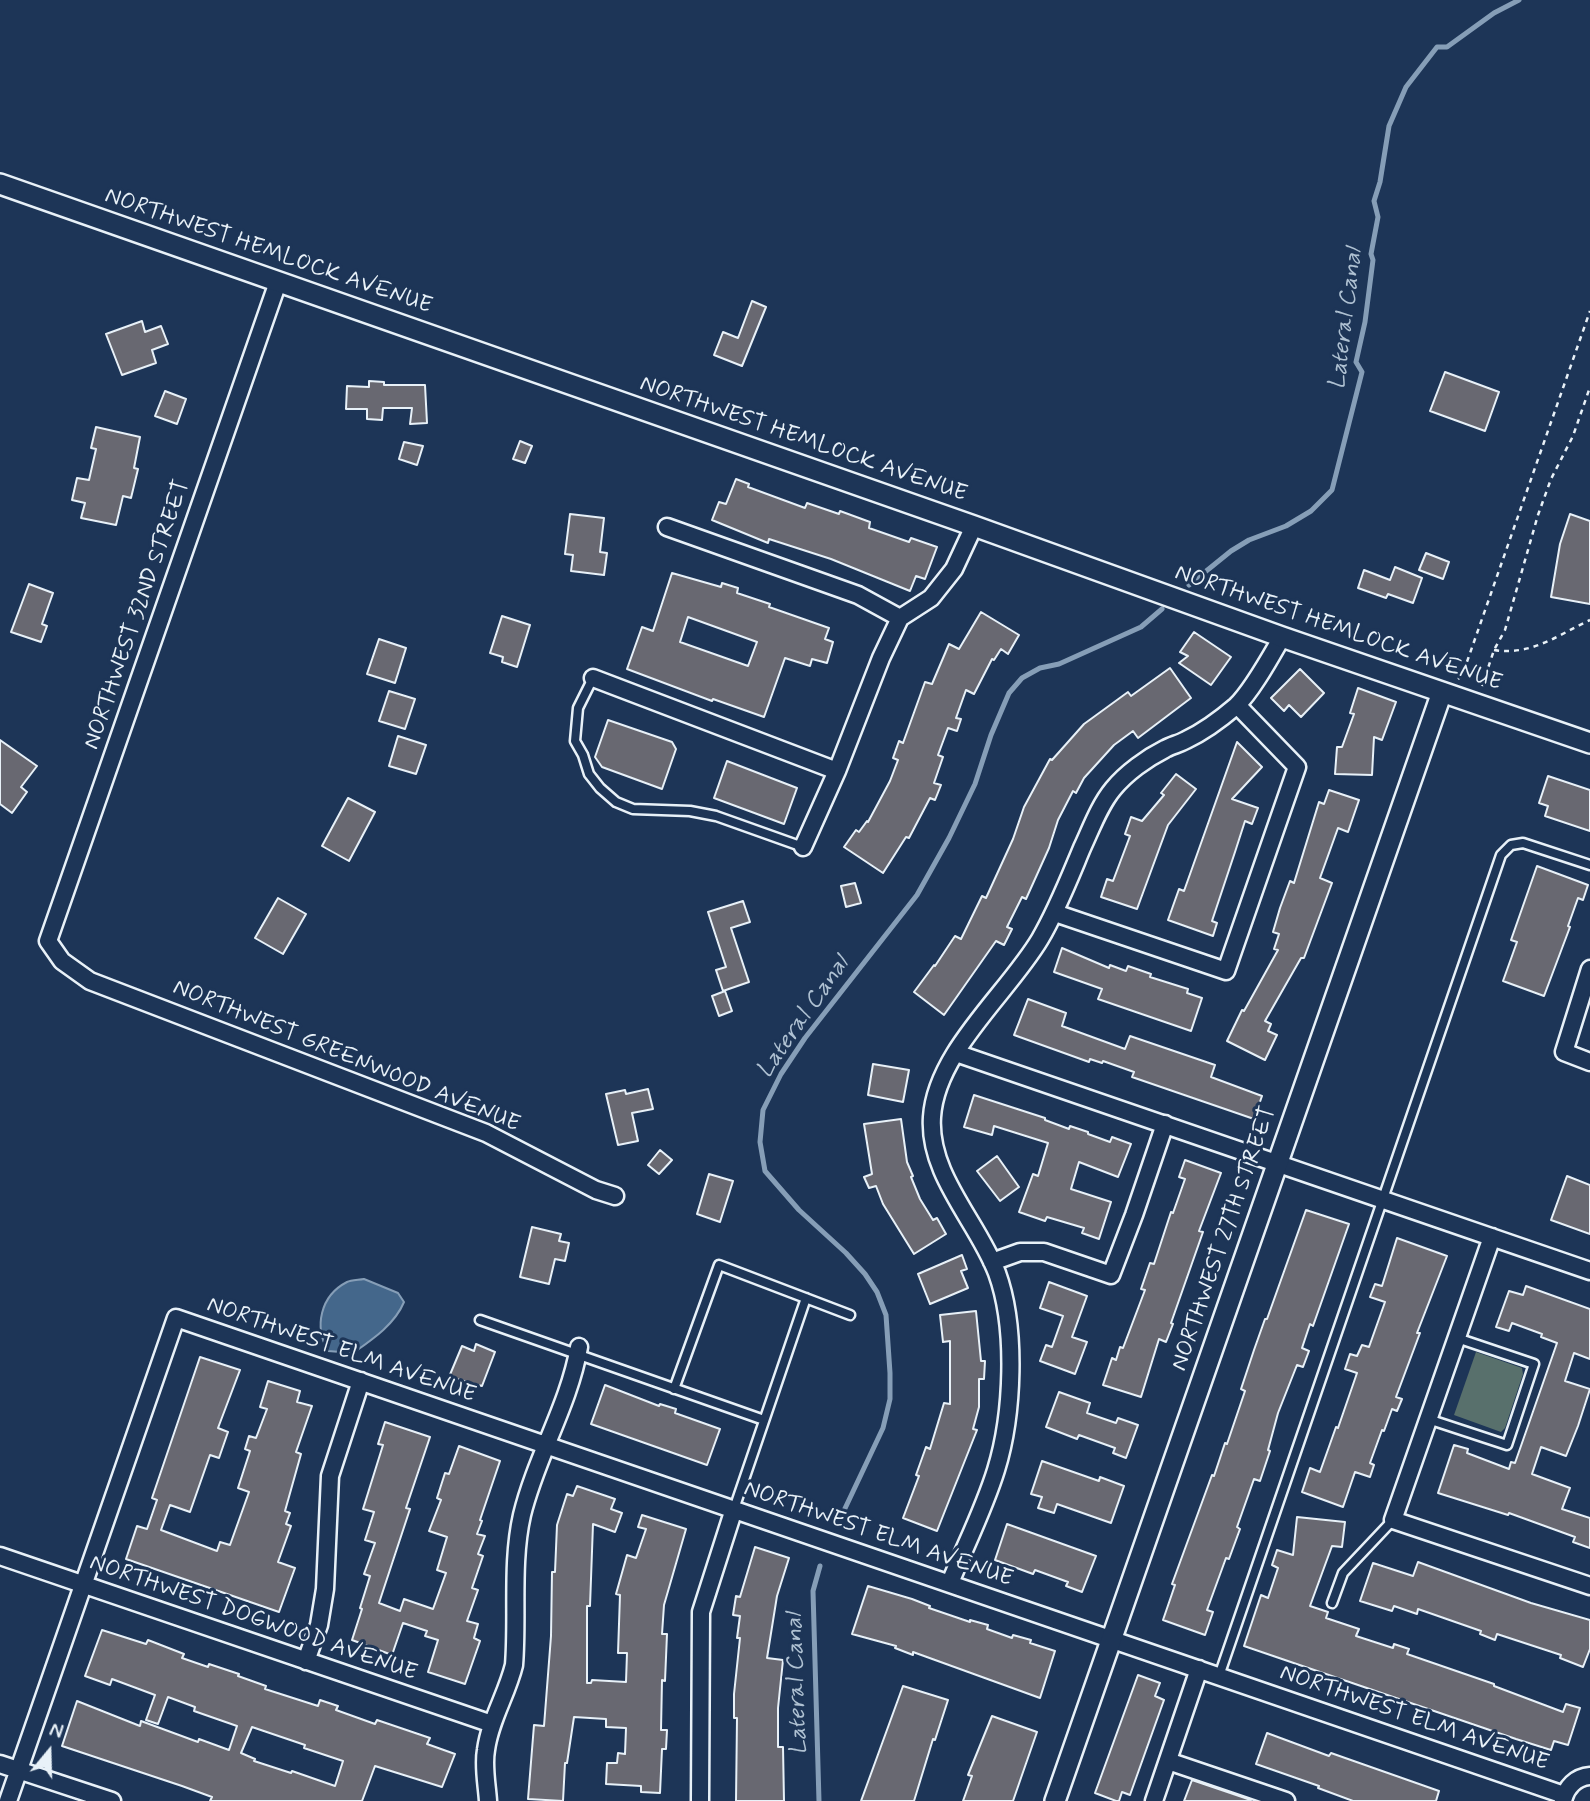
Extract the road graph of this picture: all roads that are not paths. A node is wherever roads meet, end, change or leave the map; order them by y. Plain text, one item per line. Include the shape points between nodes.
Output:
1 (0, 184) edge
2 (278, 282) junction
3 (974, 526) junction
4 (667, 527) dead end
5 (900, 618) junction
6 (1282, 637) junction
7 (593, 678) joint
8 (1442, 692) junction
9 (1237, 705) junction
10 (1590, 743) edge
11 (837, 771) junction
12 (803, 847) joint
13 (1590, 865) edge
14 (1055, 913) junction
15 (62, 961) joint
16 (1590, 969) edge
17 (956, 1053) junction
18 (1590, 1062) edge
19 (1165, 1124) junction
20 (1278, 1163) junction
21 (615, 1196) dead end
22 (1384, 1200) junction
23 (1492, 1237) junction
24 (992, 1262) junction
25 (1590, 1271) edge
26 (806, 1298) junction
27 (850, 1315) dead end
28 (480, 1320) dead end
29 (1457, 1338) junction
30 (578, 1351) junction
31 (361, 1381) junction
32 (674, 1389) junction
33 (1428, 1419) junction
34 (764, 1420) junction
35 (547, 1445) junction
36 (734, 1510) junction
37 (1393, 1520) junction
38 (0, 1556) edge
39 (950, 1583) junction
40 (83, 1585) junction
41 (1590, 1586) edge
42 (1332, 1603) dead end
43 (1111, 1639) junction
44 (306, 1661) junction
45 (1199, 1669) junction
46 (1219, 1676) junction
47 (492, 1724) junction
48 (1168, 1761) junction
49 (0, 1763) edge
50 (19, 1769) junction
51 (1590, 1776) edge
52 (1563, 1798) edge
53 (8, 1801) edge
54 (112, 1801) edge
55 (488, 1801) edge
56 (700, 1801) edge
57 (1055, 1801) edge
58 (1154, 1801) edge
59 (1286, 1801) edge

1 - 2 street, NORTHWEST HEMLOCK AVENUE
2 - 3 street, NORTHWEST HEMLOCK AVENUE
2 - 15 street, NORTHWEST 32ND STREET via 48,941
3 - 5 street via 939,589
3 - 6 street, NORTHWEST HEMLOCK AVENUE
4 - 5 street via 858,595
5 - 11 street
6 - 8 street, NORTHWEST HEMLOCK AVENUE
6 - 9 street
7 - 11 street
7 - 12 lane via 578,708 575,741 589,774 616,802 633,809 716,816
8 - 10 street, NORTHWEST HEMLOCK AVENUE
8 - 20 street, NORTHWEST 27TH STREET
9 - 14 street via 1139,765 1112,790
9 - 14 street via 1297,767 1226,971
11 - 12 street
13 - 22 lane via 1523,843 1511,845 1501,855
14 - 17 street
15 - 21 street, NORTHWEST GREENWOOD AVENUE via 90,981 486,1133
16 - 18 street via 1564,1052
17 - 19 street
17 - 24 street via 939,1084 932,1117 935,1150
19 - 20 street
19 - 24 street via 1111,1275 1044,1252 1020,1252
20 - 22 street
20 - 43 street, NORTHWEST 27TH STREET
22 - 23 street
22 - 46 lane
23 - 25 street
23 - 29 street
24 - 39 street via 1007,1313 1011,1369 1006,1419 996,1470
26 - 27 lane
26 - 32 lane via 719,1265
26 - 34 lane
28 - 30 lane
29 - 33 street
29 - 33 lane via 1534,1364 1507,1444
30 - 32 lane
30 - 35 street
31 - 35 street, NORTHWEST ELM AVENUE
31 - 40 street, NORTHWEST ELM AVENUE via 176,1318
31 - 44 street via 330,1476 325,1589
32 - 34 lane
33 - 37 street
34 - 36 lane
35 - 36 street, NORTHWEST ELM AVENUE
35 - 47 street via 522,1515 514,1665
36 - 39 street, NORTHWEST ELM AVENUE
36 - 56 street via 701,1612
37 - 41 street
37 - 42 lane via 1343,1573
38 - 40 street, NORTHWEST DOGWOOD AVENUE
39 - 43 street, NORTHWEST ELM AVENUE
40 - 44 street, NORTHWEST DOGWOOD AVENUE
40 - 50 street
43 - 45 street, NORTHWEST ELM AVENUE
43 - 57 street, NORTHWEST 27TH STREET
44 - 47 street, NORTHWEST DOGWOOD AVENUE
45 - 46 street, NORTHWEST ELM AVENUE
45 - 48 street
46 - 52 street, NORTHWEST ELM AVENUE
47 - 55 street via 485,1751
48 - 58 street
48 - 59 street
49 - 50 street
50 - 53 street
50 - 54 street
51 - 52 street via 1576,1780

